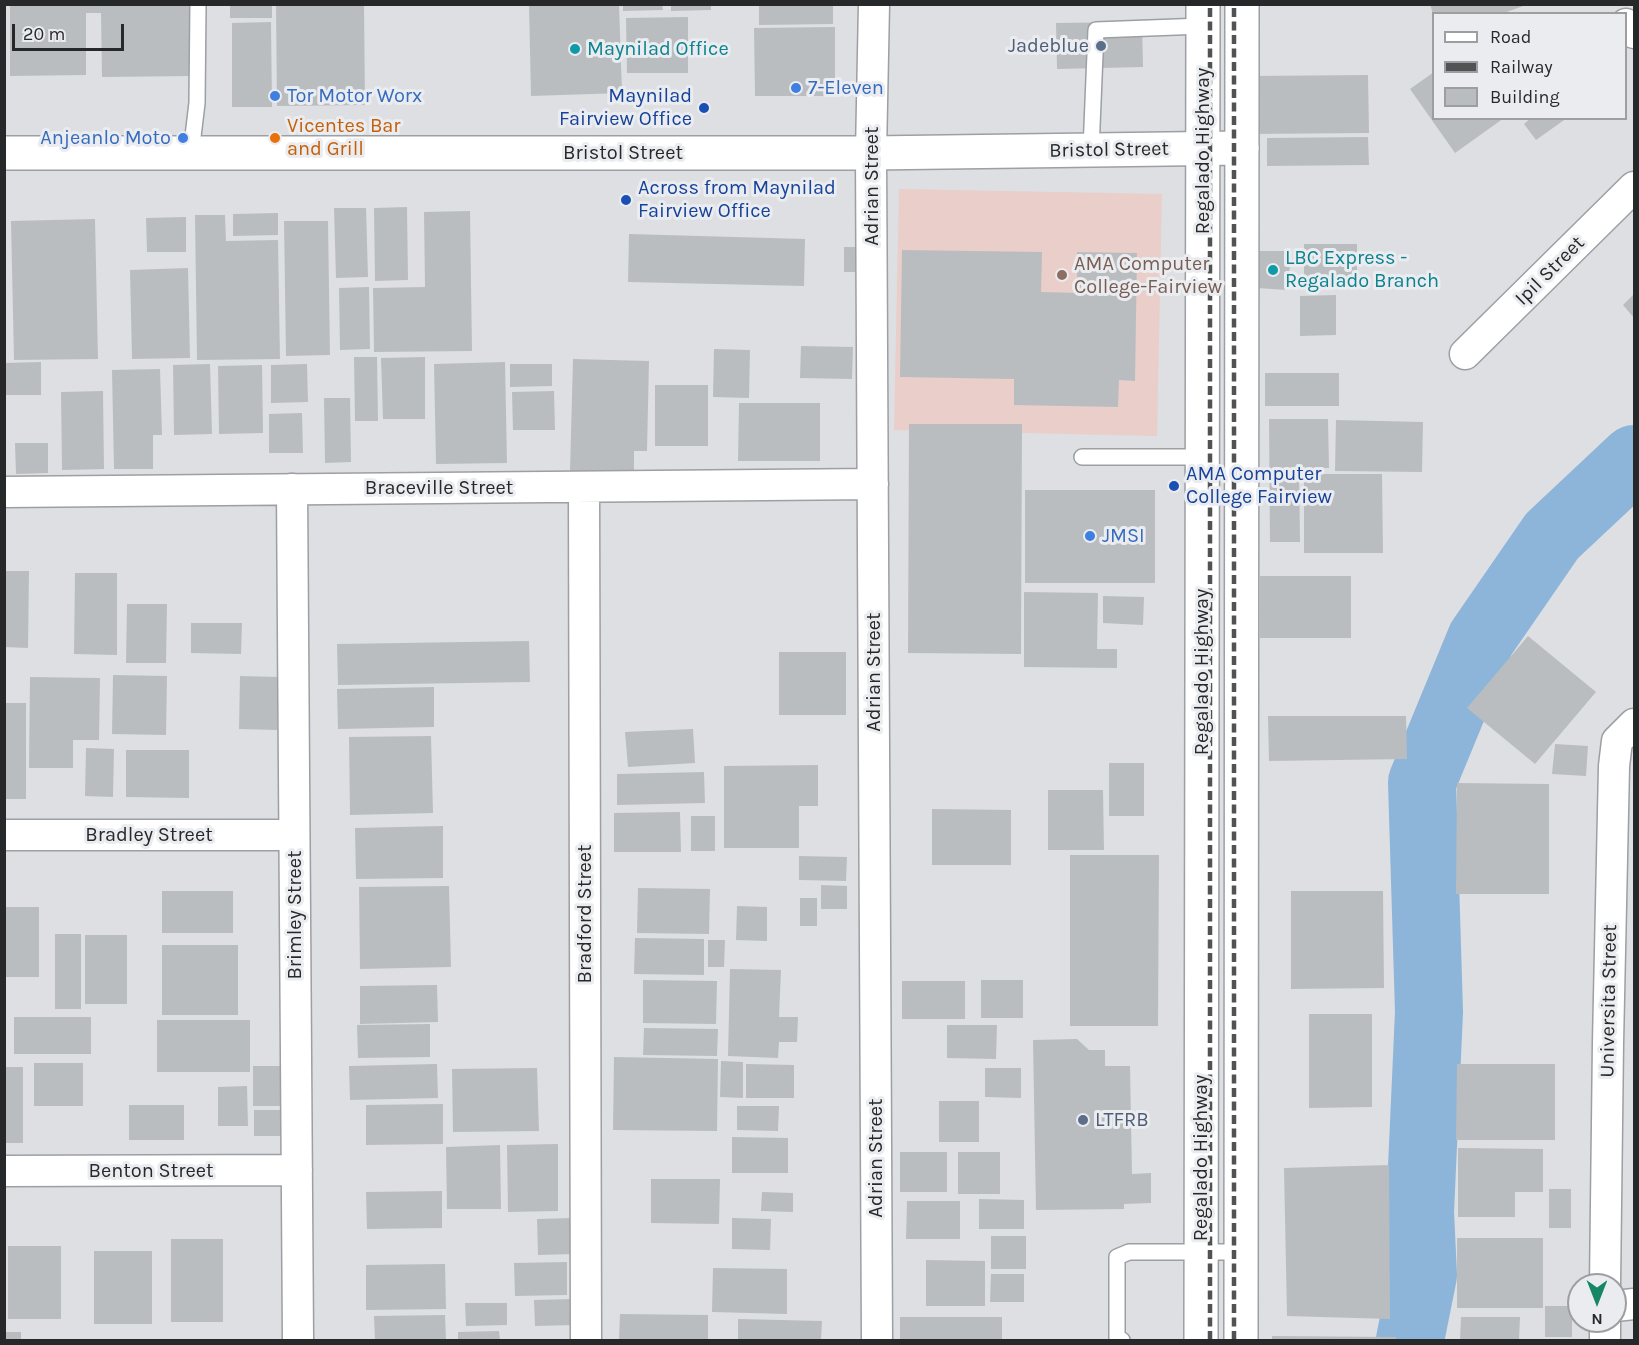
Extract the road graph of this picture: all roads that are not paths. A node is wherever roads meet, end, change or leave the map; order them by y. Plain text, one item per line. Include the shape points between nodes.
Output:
1 (198, 4) edge
2 (874, 4) edge
3 (1242, 4) edge
4 (1203, 15) edge
5 (1242, 148) junction
6 (1203, 149) junction
7 (1091, 150) junction
8 (4, 153) edge
9 (191, 153) junction
10 (872, 153) junction
11 (1635, 187) edge
12 (1464, 354) dead end
13 (1082, 457) dead end
14 (1202, 457) junction
15 (873, 484) junction
16 (584, 487) junction
17 (292, 489) junction
18 (4, 492) edge
19 (1635, 724) edge
20 (4, 835) edge
21 (294, 835) junction
22 (1621, 1038) edge
23 (297, 1170) junction
24 (4, 1171) edge
25 (1201, 1252) junction
26 (1241, 1252) junction
27 (1606, 1273) edge
28 (298, 1341) edge
29 (586, 1341) edge
30 (877, 1341) edge
31 (1122, 1341) edge
32 (1201, 1341) edge
33 (1241, 1341) edge

1 - 9 lane via 197,103
2 - 10 street, Adrian Street
3 - 5 main road, Regalado Highway
4 - 6 main road, Regalado Highway
4 - 7 lane via 1096,30
5 - 6 main road, Bristol Street
5 - 26 main road, Regalado Highway
6 - 7 main road, Bristol Street
6 - 14 main road, Regalado Highway
7 - 10 main road, Bristol Street
8 - 9 main road, Bristol Street
9 - 10 main road, Bristol Street
10 - 15 street, Adrian Street
11 - 12 street, Ipil Street
13 - 14 lane
14 - 25 main road, Regalado Highway
15 - 16 street, Braceville Street
15 - 30 street, Adrian Street
16 - 17 street, Braceville Street
16 - 29 street, Bradford Street
17 - 18 street, Braceville Street
17 - 21 street, Brimley Street
19 - 22 street, Universita Street via 1617,741 1614,766
20 - 21 street, Bradley Street
21 - 23 street, Brimley Street
22 - 27 street, Universita Street
23 - 24 street, Benton Street
23 - 28 street, Brimley Street
25 - 26 lane
25 - 31 lane via 1129,1252 1116,1257 1117,1340
25 - 32 main road, Regalado Highway
26 - 33 main road, Regalado Highway

